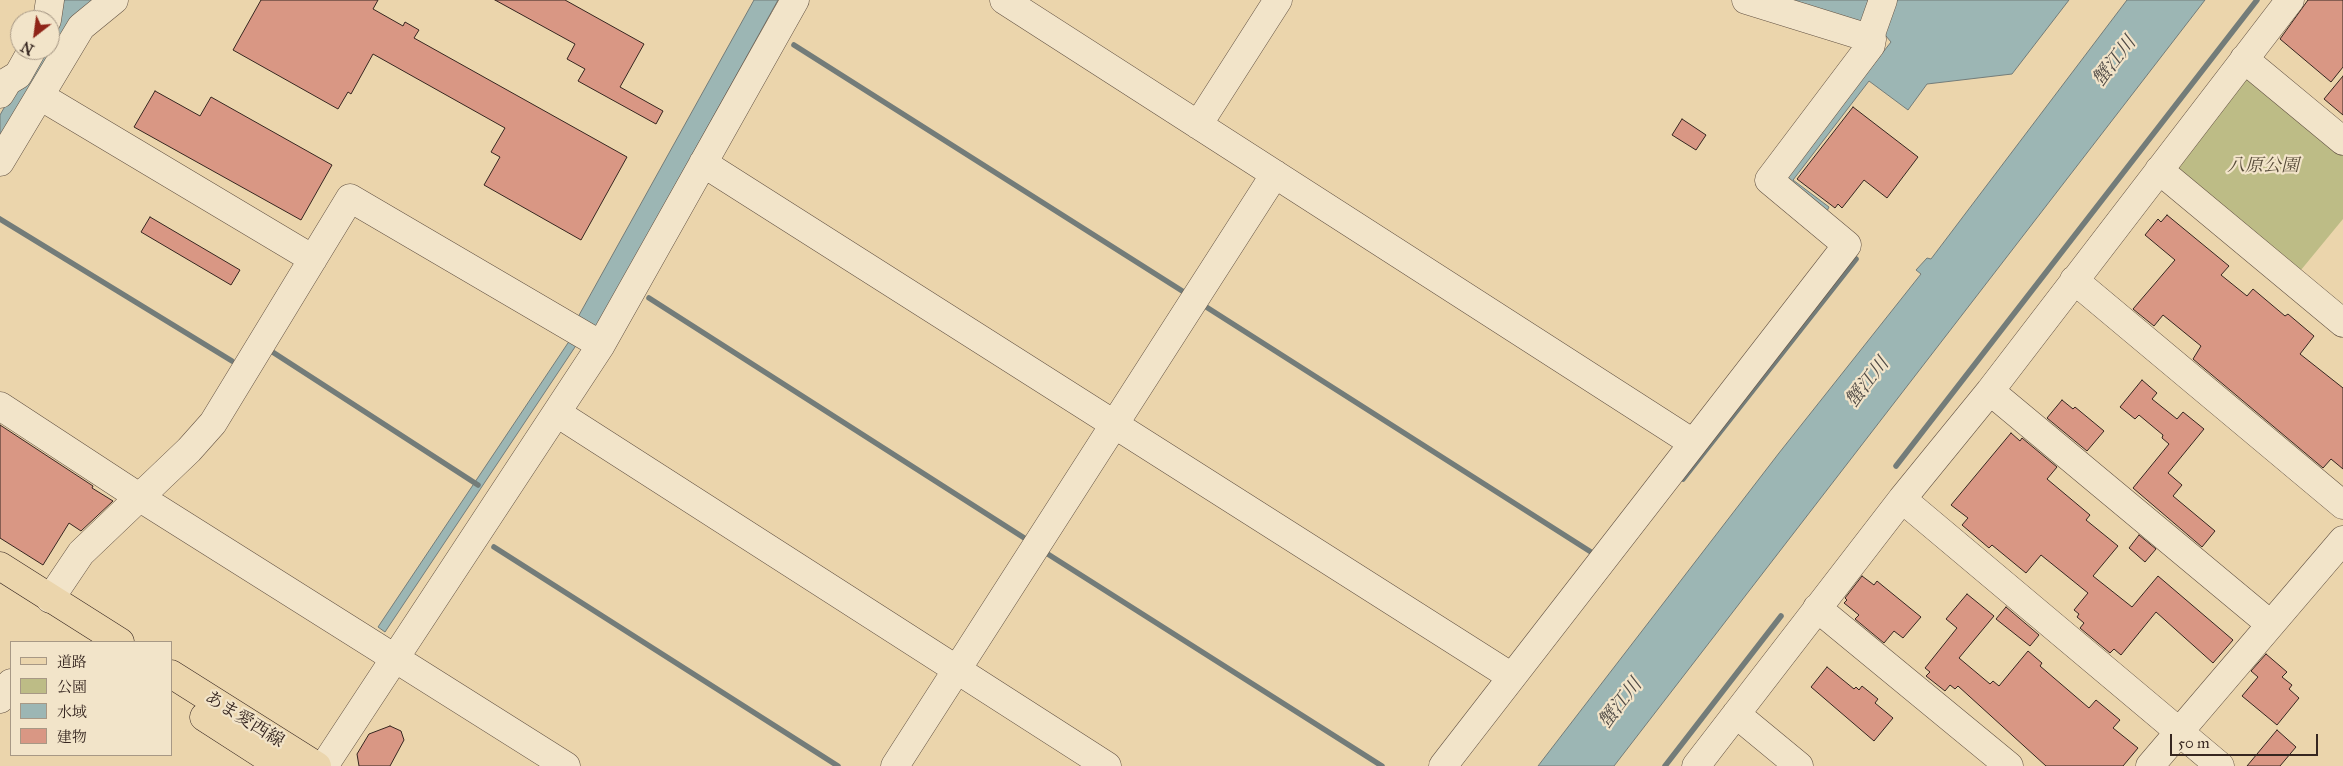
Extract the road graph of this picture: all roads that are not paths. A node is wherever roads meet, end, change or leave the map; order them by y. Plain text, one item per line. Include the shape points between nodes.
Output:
1 (114, 0) edge
2 (795, 0) edge
3 (1004, 0) edge
4 (1278, 0) edge
5 (1746, 0) edge
6 (1883, 0) edge
7 (2290, 0) edge
8 (1872, 35) junction
9 (2244, 59) junction
10 (26, 60) edge
11 (3, 84) edge
12 (40, 96) junction
13 (1198, 125) junction
14 (2343, 141) edge
15 (0, 162) edge
16 (703, 163) junction
17 (2159, 170) junction
18 (1274, 174) junction
19 (313, 260) junction
20 (2074, 280) junction
21 (2343, 324) edge
22 (601, 345) junction
23 (1990, 391) junction
24 (0, 406) edge
25 (557, 413) junction
26 (1114, 424) junction
27 (1693, 444) junction
28 (139, 498) junction
29 (1902, 499) junction
30 (2343, 505) edge
31 (2343, 540) edge
32 (0, 566) edge
33 (0, 587) edge
34 (50, 599) junction
35 (1817, 608) junction
36 (2270, 624) junction
37 (84, 641) edge
38 (118, 641) edge
39 (395, 658) junction
40 (957, 669) junction
41 (172, 675) edge
42 (1512, 677) junction
43 (10, 684) edge
44 (172, 697) edge
45 (0, 699) edge
46 (1736, 714) junction
47 (2179, 730) junction
48 (280, 766) edge
49 (318, 766) edge
50 (324, 766) edge
51 (566, 766) edge
52 (894, 766) edge
53 (1107, 766) edge
54 (1443, 766) edge
55 (1696, 766) edge
56 (1799, 766) edge
57 (2009, 766) edge
58 (2150, 766) edge
59 (2220, 766) edge

1 - 12 street via 81,27
2 - 16 street
3 - 13 street
4 - 13 street
5 - 8 street
6 - 8 street
7 - 9 street
8 - 27 street via 1871,45 1769,180 1847,245
9 - 14 street
9 - 17 street
10 - 11 street via 18,75
12 - 15 street
12 - 19 street
13 - 18 street
16 - 22 street
16 - 26 street
17 - 20 street
17 - 21 street
18 - 26 street
18 - 27 street
19 - 22 street via 350,198
19 - 28 street via 213,423
20 - 23 street
20 - 30 street
22 - 25 street
23 - 29 street
23 - 36 street
24 - 28 street
25 - 39 street
25 - 40 street
26 - 40 street
26 - 42 street
27 - 42 street
28 - 34 street via 81,553
28 - 39 street
29 - 35 street
29 - 47 street
31 - 36 street
32 - 34 main road
33 - 37 main road
34 - 38 main road
35 - 46 street
35 - 57 street
36 - 47 street
39 - 50 street
39 - 51 street
40 - 52 street
40 - 53 street
41 - 49 main road, あま愛西線
42 - 54 street
43 - 45 street
44 - 48 main road, あま愛西線
46 - 55 street
46 - 56 street
47 - 58 street
47 - 59 street

